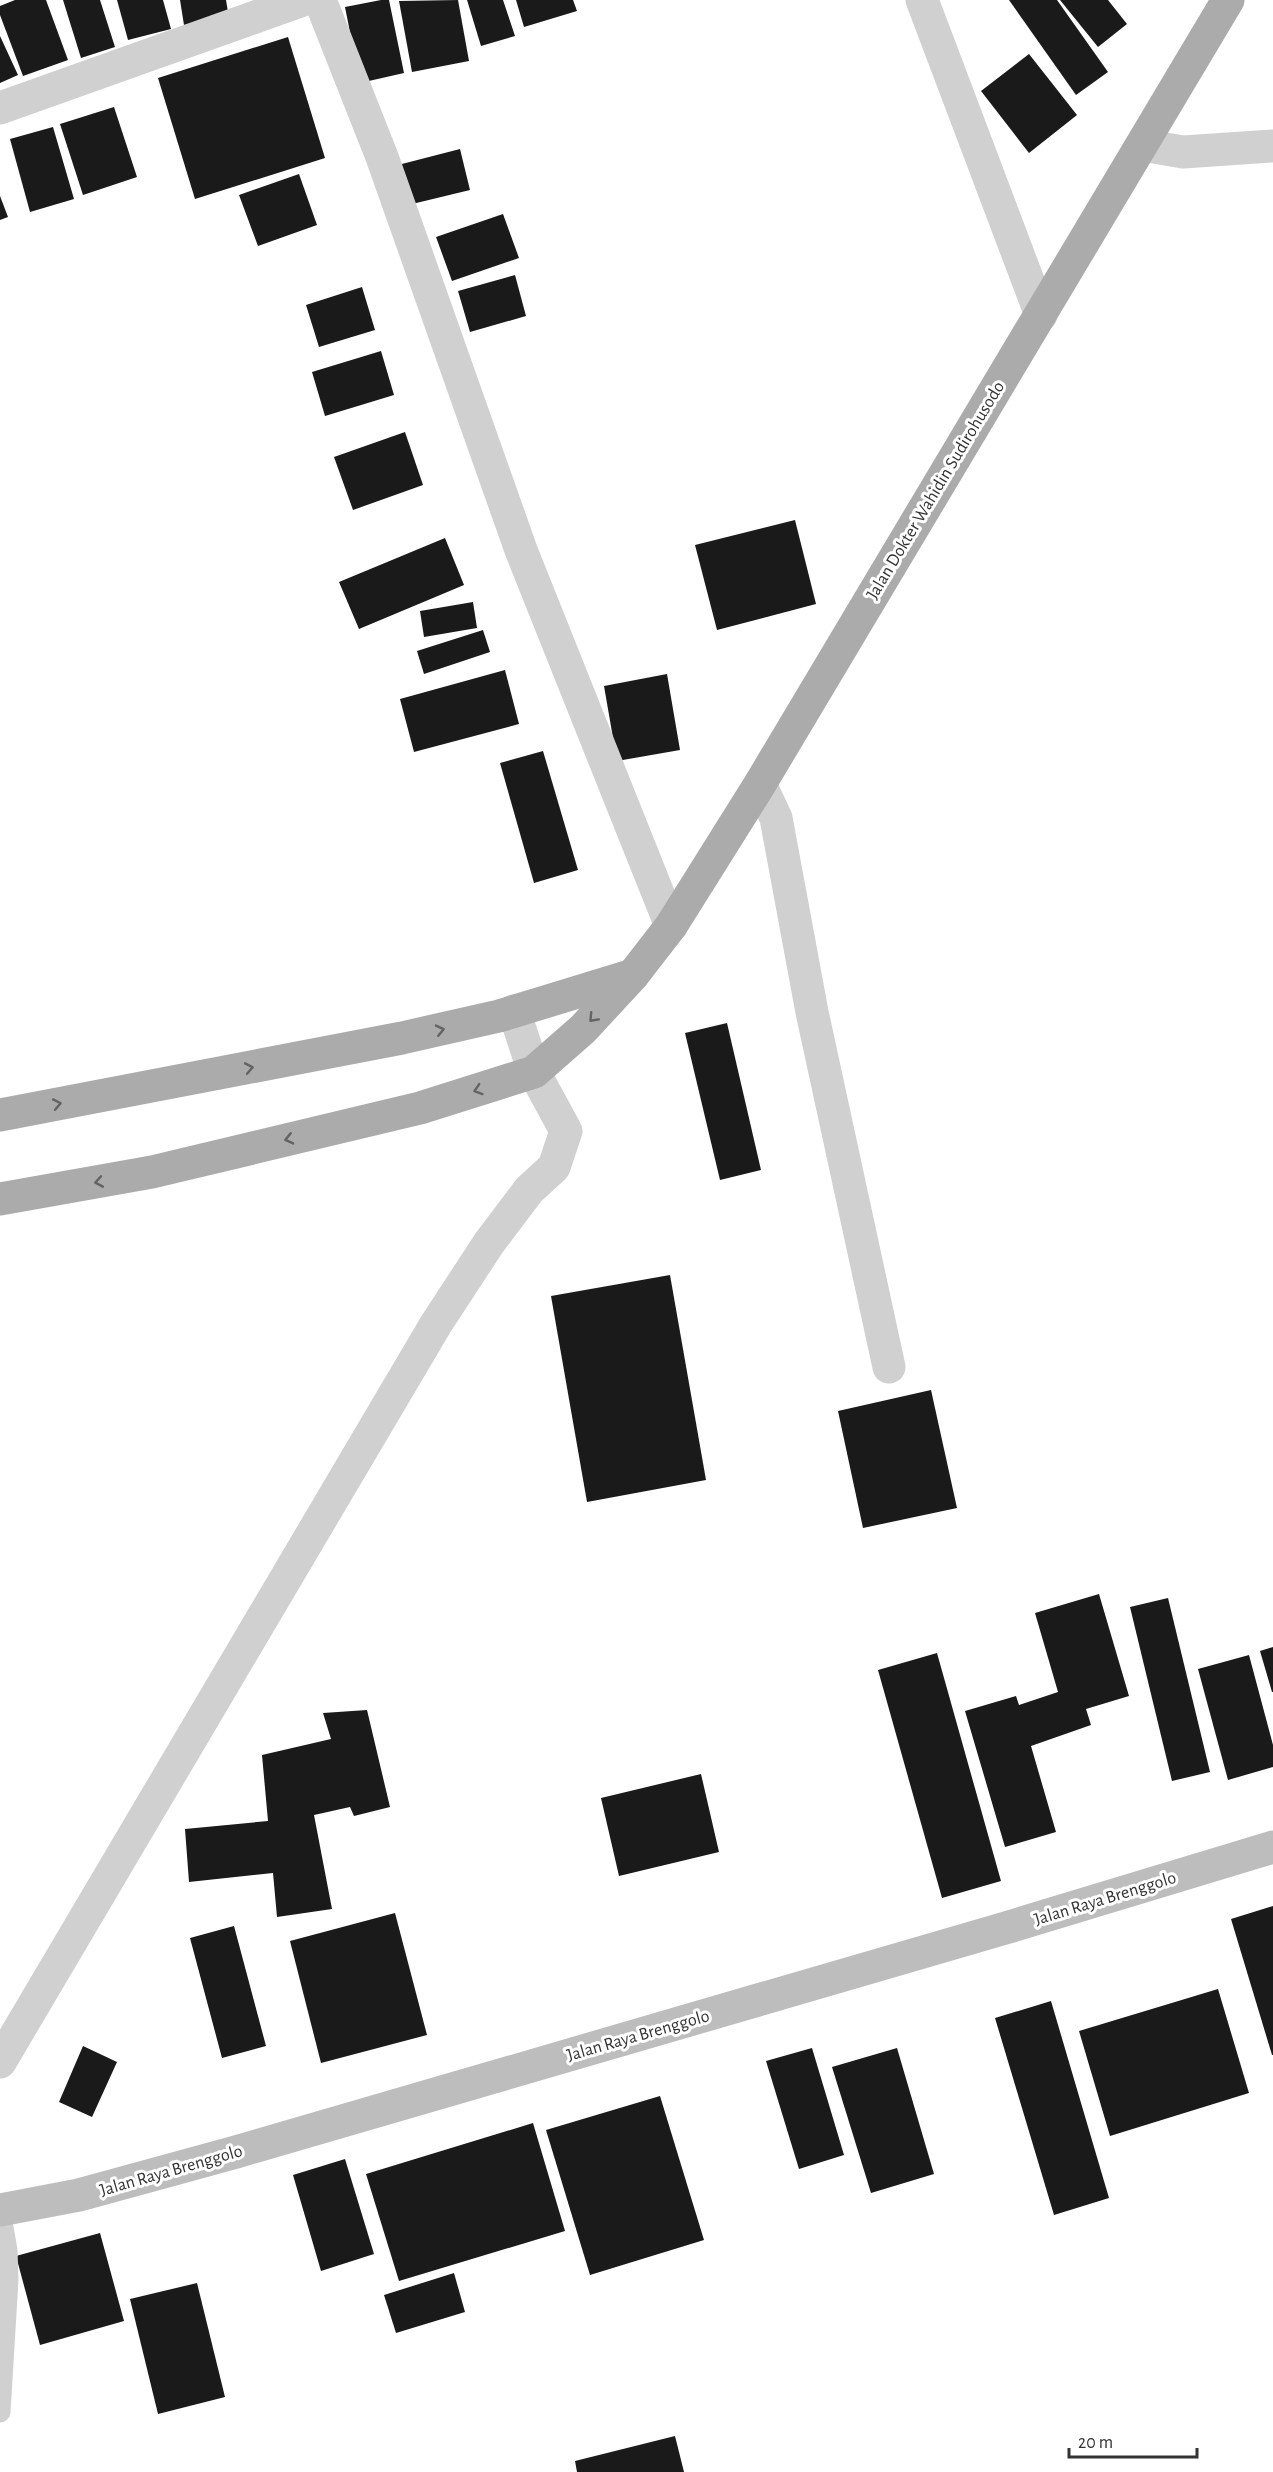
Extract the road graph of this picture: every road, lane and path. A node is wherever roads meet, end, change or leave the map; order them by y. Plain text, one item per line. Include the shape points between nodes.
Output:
1 (303, 0) edge
2 (320, 0) edge
3 (922, 0) edge
4 (1228, 0) edge
5 (0, 108) edge
6 (1142, 146) junction
7 (1273, 146) edge
8 (1041, 315) junction
9 (760, 784) junction
10 (671, 926) junction
11 (633, 975) junction
12 (513, 1011) junction
13 (534, 1072) junction
14 (0, 1115) edge
15 (0, 1199) edge
16 (890, 1367) dead end
17 (1273, 1847) edge
18 (0, 2062) edge
19 (0, 2210) edge
20 (0, 2412) edge

1 - 5 street
2 - 10 street via 382,157 521,550
3 - 8 street
4 - 6 main road, Jalan Dokter Wahidin Sudirohusodo
6 - 7 street via 1183,152
6 - 8 main road, Jalan Dokter Wahidin Sudirohusodo
8 - 9 main road, Jalan Dokter Wahidin Sudirohusodo
9 - 10 main road, Jalan Dokter Wahidin Sudirohusodo
9 - 16 street via 776,818 812,1012
10 - 11 main road, Jalan Dokter Wahidin Sudirohusodo
11 - 12 main road
11 -> 13 main road, Jalan Dokter Wahidin Sudirohusodo via 583,1029
12 - 13 street
14 -> 12 main road via 402,1038
13 -> 15 main road via 398,1113 152,1172
13 - 18 street via 566,1131 554,1167 515,1208 436,1324
17 - 19 main road, Jalan Raya Brenggolo via 236,2152 79,2195
19 - 20 lane via 8,2280

